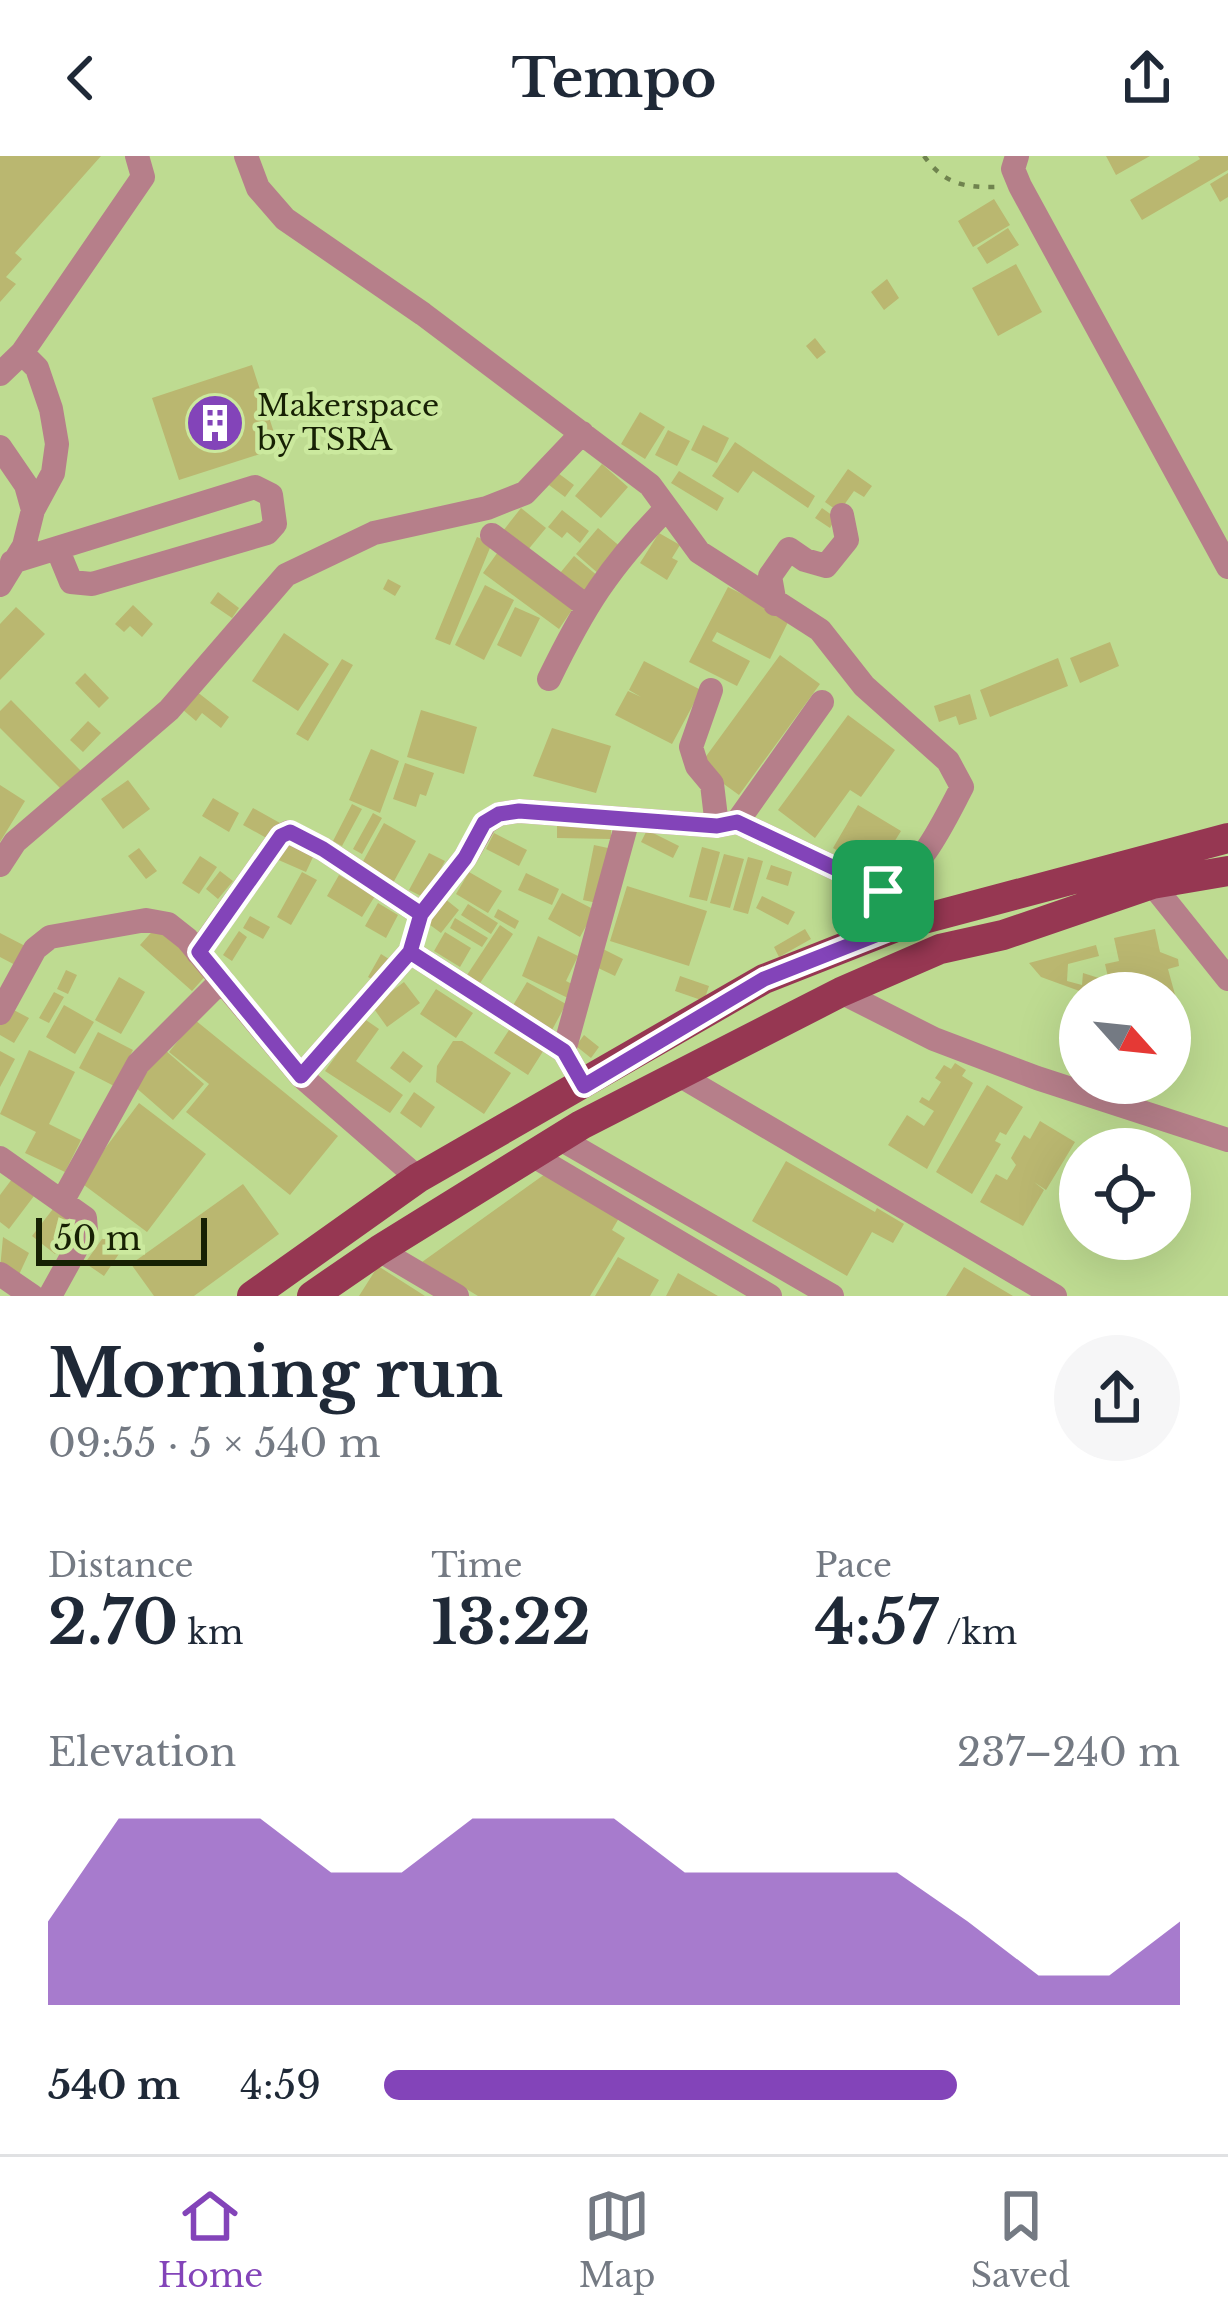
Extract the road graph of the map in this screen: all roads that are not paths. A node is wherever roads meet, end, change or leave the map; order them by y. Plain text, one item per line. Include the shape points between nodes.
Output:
1 (137, 156) edge
2 (246, 156) edge
3 (1017, 156) edge
4 (22, 353) junction
5 (0, 374) edge
6 (582, 434) junction
7 (0, 447) edge
8 (32, 510) junction
9 (665, 510) junction
10 (842, 514) dead end
11 (492, 535) dead end
12 (57, 548) junction
13 (1228, 567) edge
14 (6, 573) edge
15 (775, 604) junction
16 (585, 605) junction
17 (549, 679) dead end
18 (710, 690) dead end
19 (822, 703) dead end
20 (628, 819) junction
21 (727, 824) junction
22 (1228, 838) edge
23 (0, 865) edge
24 (1228, 872) edge
25 (1152, 884) junction
26 (883, 891) junction
27 (421, 914) junction
28 (901, 925) junction
29 (199, 952) junction
30 (410, 952) junction
31 (1228, 979) edge
32 (222, 980) junction
33 (841, 992) junction
34 (0, 1013) edge
35 (564, 1051) junction
36 (679, 1075) junction
37 (301, 1076) junction
38 (584, 1086) junction
39 (559, 1138) junction
40 (1228, 1140) edge
41 (532, 1155) junction
42 (0, 1158) edge
43 (418, 1178) junction
44 (63, 1200) junction
45 (379, 1250) junction
46 (0, 1274) edge
47 (809, 1289) edge
48 (263, 1292) edge
49 (32, 1296) edge
50 (50, 1296) edge
51 (312, 1296) edge
52 (457, 1296) edge
53 (770, 1296) edge
54 (832, 1296) edge
55 (1055, 1296) edge

1 - 4 street via 143,177
2 - 6 street via 258,188 285,219
3 - 13 street via 1020,186
4 - 5 street
4 - 8 street via 37,368 57,444 53,472
6 - 9 street via 650,485
6 - 23 street via 525,493 374,533 286,575 169,710 15,842
7 - 8 street
8 - 14 street via 24,546
9 - 15 street via 699,552
9 - 16 street
10 - 15 street via 847,540 826,566 789,549 770,576
11 - 16 street
12 - 12 street via 255,487 271,495 275,524 267,533 92,584 71,582
12 - 14 street
15 - 26 street via 820,630 864,686 948,761 962,787 904,880
16 - 17 street
18 - 21 street via 692,747
19 - 21 street
20 - 21 street
20 - 27 street via 499,814 484,823
20 - 35 street
21 - 26 street
22 - 28 main road
24 - 25 main road
25 - 31 street
25 - 33 main road via 940,949
26 - 28 street
27 - 29 street via 290,832
27 - 30 street
28 - 38 main road via 764,979
29 - 32 street
29 - 34 street via 168,924 146,920 50,937
30 - 35 street
30 - 37 street
32 - 37 street
32 - 44 street via 138,1064
33 - 36 main road
33 - 40 street via 934,1039
35 - 38 street
36 - 39 main road
36 - 55 street
37 - 43 street
38 - 43 main road
39 - 41 main road
39 - 47 street
41 - 45 main road
41 - 53 street
42 - 44 street
43 - 48 main road
44 - 50 street via 85,1218 86,1231
45 - 51 main road
45 - 52 street
46 - 49 street
47 - 54 street

